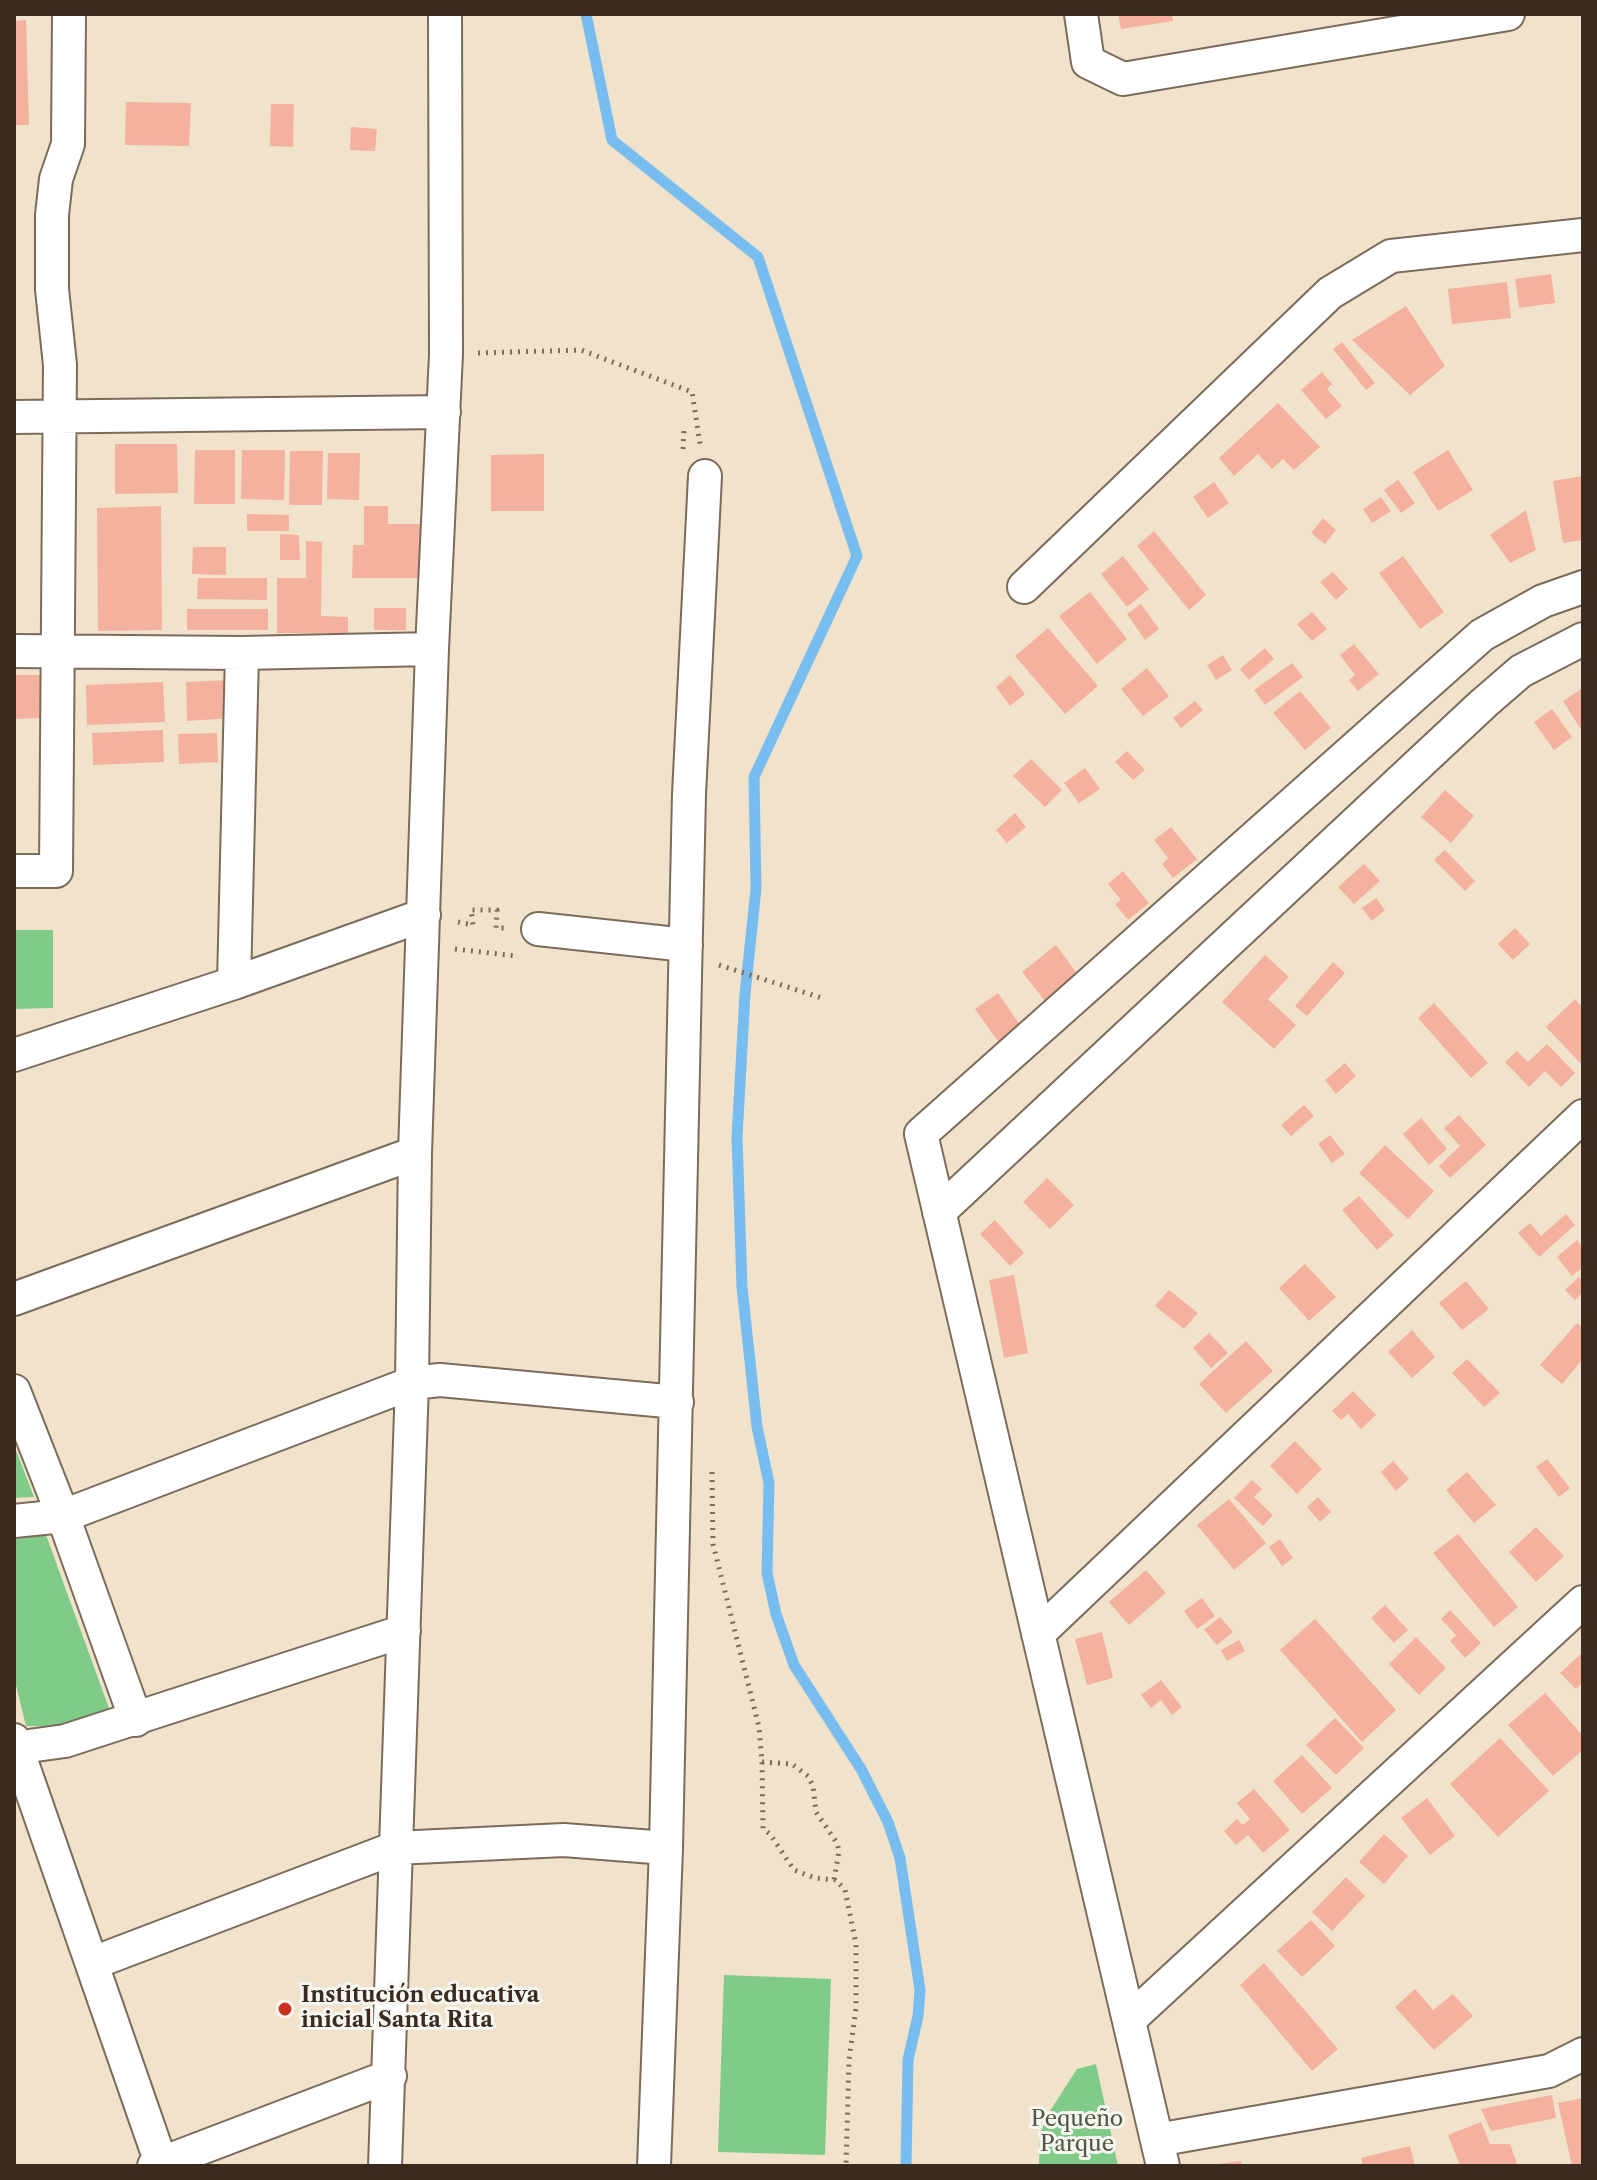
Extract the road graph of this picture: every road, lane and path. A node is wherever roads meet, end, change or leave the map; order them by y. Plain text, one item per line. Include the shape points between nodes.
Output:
1 (69, 14) edge
2 (445, 14) edge
3 (1081, 14) edge
4 (1508, 14) edge
5 (1583, 235) edge
6 (446, 354) junction
7 (444, 412) junction
8 (14, 417) edge
9 (59, 418) junction
10 (705, 476) joint
11 (1024, 587) dead end
12 (1583, 587) edge
13 (1583, 639) edge
14 (432, 649) junction
15 (14, 651) edge
16 (56, 652) junction
17 (242, 653) junction
18 (14, 871) edge
19 (436, 918) junction
20 (523, 929) joint
21 (686, 945) junction
22 (730, 968) dead end
23 (234, 983) junction
24 (825, 999) dead end
25 (14, 1055) edge
26 (1583, 1116) edge
27 (415, 1153) junction
28 (939, 1212) junction
29 (14, 1299) edge
30 (412, 1383) junction
31 (14, 1391) edge
32 (677, 1402) junction
33 (712, 1469) dead end
34 (63, 1516) junction
35 (14, 1521) edge
36 (1583, 1602) edge
37 (404, 1631) junction
38 (1038, 1634) junction
39 (136, 1720) junction
40 (15, 1746) edge
41 (762, 1762) junction
42 (395, 1848) junction
43 (666, 1848) junction
44 (834, 1880) junction
45 (93, 1963) junction
46 (1129, 2020) junction
47 (1583, 2054) edge
48 (390, 2076) junction
49 (1160, 2153) edge
50 (157, 2165) edge
51 (385, 2166) edge
52 (654, 2166) edge
53 (846, 2166) edge

1 - 9 street via 68,144 56,179 52,215
2 - 6 street
3 - 4 street via 1088,62 1123,79
5 - 11 street via 1391,256 1330,293
6 - 7 street
6 - 10 path via 581,350 692,392
7 - 9 street
7 - 14 street
8 - 9 street
9 - 16 street
10 - 21 street
12 - 28 street via 1543,601 1482,635 921,1134
13 - 28 street via 1521,671 1484,703
14 - 17 street
14 - 19 street
15 - 16 street
16 - 17 street
16 - 18 street via 56,871
17 - 23 street
19 - 20 path via 473,925 471,910 497,910 496,928
19 - 23 street
19 - 27 street
20 - 21 street
21 - 32 street
22 - 24 path
23 - 25 street
26 - 38 street
27 - 29 street
27 - 30 street
28 - 38 street
30 - 32 street via 440,1380
30 - 34 street
30 - 37 street
31 - 34 street
32 - 43 street
33 - 41 path via 713,1544 752,1697
34 - 35 street
34 - 39 street
36 - 46 street
37 - 39 street
37 - 42 street
38 - 46 street
39 - 40 street via 65,1741
40 - 45 street
41 - 44 path via 763,1829 794,1870
41 - 44 path via 792,1764 808,1776 816,1812 839,1851
42 - 43 street via 564,1840
42 - 45 street
42 - 48 street
43 - 52 street
44 - 53 path via 845,1890 856,1944
45 - 50 street
46 - 49 street
47 - 49 street via 1549,2071
48 - 50 street
48 - 51 street

